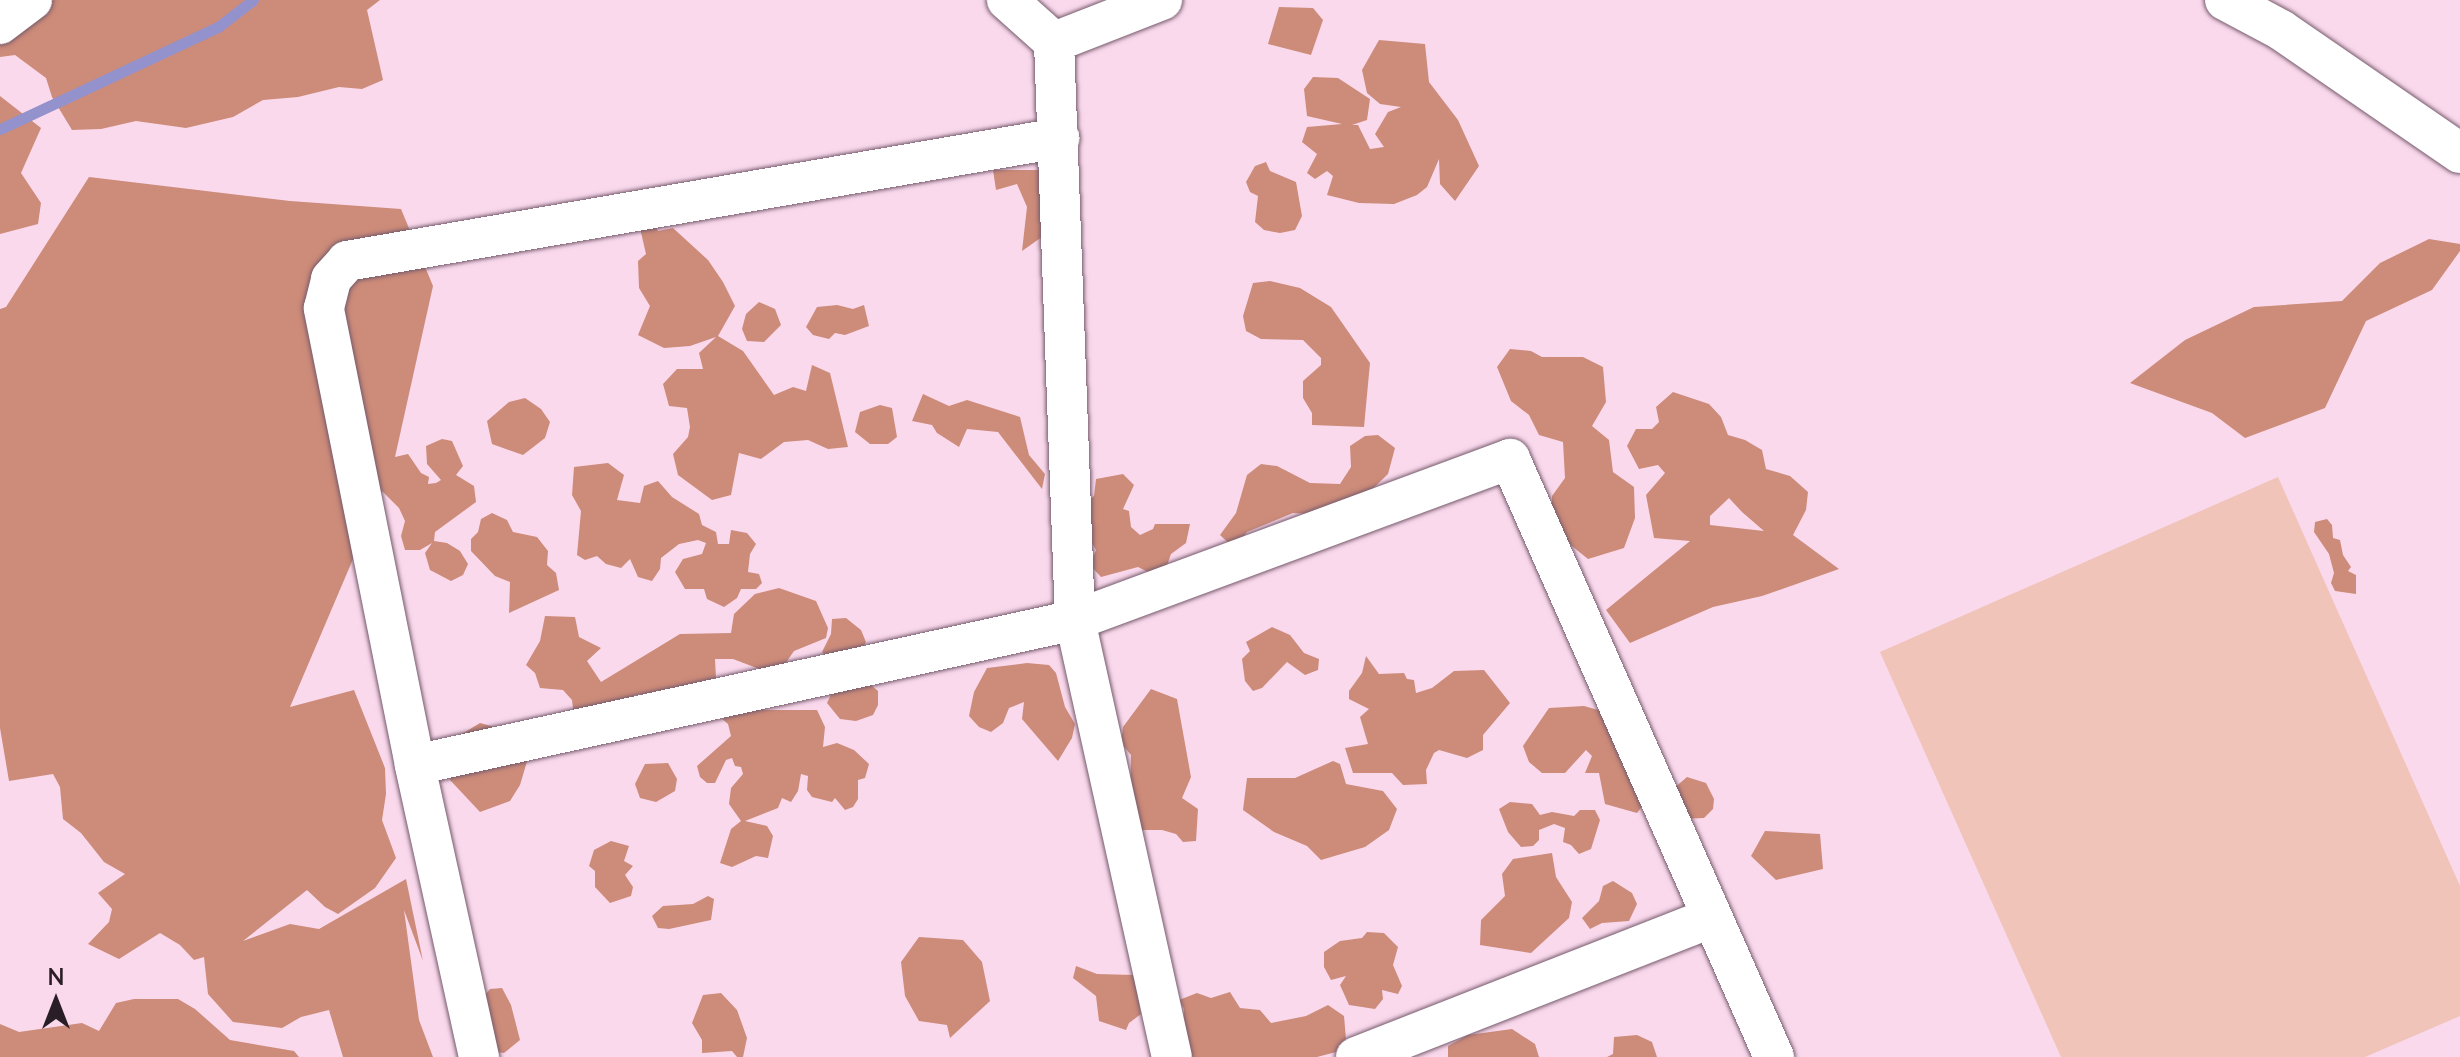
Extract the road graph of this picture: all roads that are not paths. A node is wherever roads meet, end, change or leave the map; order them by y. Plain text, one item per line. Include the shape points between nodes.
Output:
1 (32, 0) edge
2 (1007, 0) edge
3 (1162, 0) edge
4 (2225, 0) edge
5 (0, 24) edge
6 (1054, 42) junction
7 (1059, 138) junction
8 (2460, 153) edge
9 (1075, 620) junction
10 (415, 765) junction
11 (1711, 918) junction
12 (479, 1057) edge
13 (1172, 1057) edge
14 (1356, 1057) edge
15 (1774, 1057) edge

1 - 5 street
2 - 6 street
3 - 6 street
4 - 8 street via 2281,30
6 - 7 street
7 - 9 street
7 - 10 street via 347,261 331,279 324,308
9 - 10 street
9 - 11 street via 1510,459
9 - 13 street
10 - 12 street
11 - 14 street
11 - 15 street

